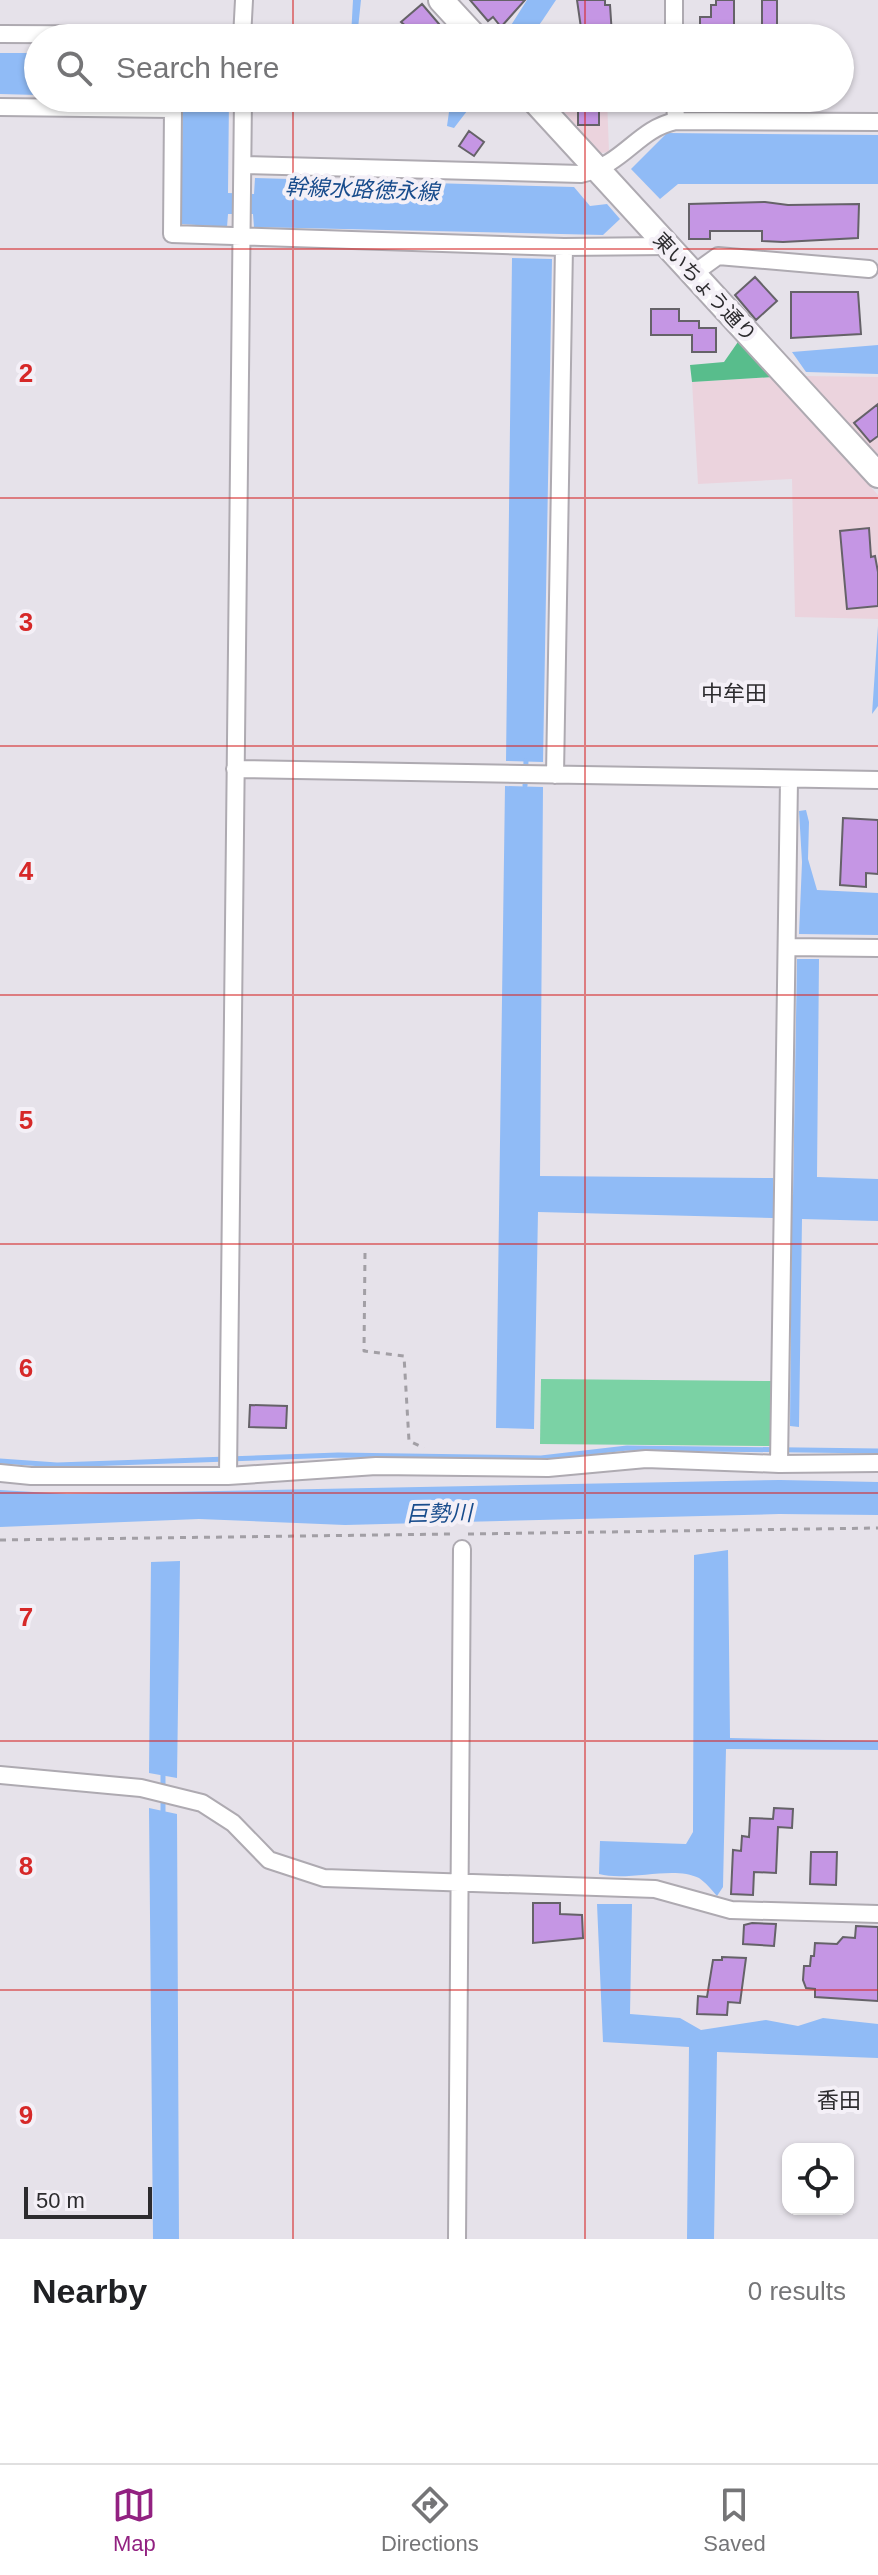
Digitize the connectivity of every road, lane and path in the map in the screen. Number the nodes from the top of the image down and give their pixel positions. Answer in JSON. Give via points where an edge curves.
{"nodes":[{"id":1,"x":244,"y":0,"type":"edge"},
{"id":2,"x":441,"y":0,"type":"edge"},
{"id":3,"x":674,"y":0,"type":"edge"},
{"id":4,"x":243,"y":24,"type":"edge"},
{"id":5,"x":463,"y":24,"type":"edge"},
{"id":6,"x":674,"y":24,"type":"edge"},
{"id":7,"x":0,"y":34,"type":"edge"},
{"id":8,"x":24,"y":34,"type":"edge"},
{"id":9,"x":0,"y":107,"type":"edge"},
{"id":10,"x":24,"y":107,"type":"edge"},
{"id":11,"x":173,"y":112,"type":"edge"},
{"id":12,"x":243,"y":112,"type":"edge"},
{"id":13,"x":545,"y":112,"type":"edge"},
{"id":14,"x":676,"y":112,"type":"edge"},
{"id":15,"x":676,"y":121,"type":"junction"},
{"id":16,"x":878,"y":122,"type":"edge"},
{"id":17,"x":244,"y":165,"type":"junction"},
{"id":18,"x":598,"y":170,"type":"junction"},
{"id":19,"x":243,"y":237,"type":"junction"},
{"id":20,"x":667,"y":246,"type":"junction"},
{"id":21,"x":564,"y":247,"type":"junction"},
{"id":22,"x":869,"y":269,"type":"dead end"},
{"id":23,"x":693,"y":274,"type":"junction"},
{"id":24,"x":878,"y":475,"type":"edge"},
{"id":25,"x":235,"y":769,"type":"junction"},
{"id":26,"x":555,"y":775,"type":"junction"},
{"id":27,"x":789,"y":780,"type":"junction"},
{"id":28,"x":878,"y":780,"type":"edge"},
{"id":29,"x":788,"y":947,"type":"junction"},
{"id":30,"x":878,"y":948,"type":"edge"},
{"id":31,"x":365,"y":1253,"type":"dead end"},
{"id":32,"x":425,"y":1449,"type":"dead end"},
{"id":33,"x":780,"y":1455,"type":"junction"},
{"id":34,"x":878,"y":1463,"type":"edge"},
{"id":35,"x":0,"y":1473,"type":"edge"},
{"id":36,"x":228,"y":1476,"type":"junction"},
{"id":37,"x":878,"y":1528,"type":"edge"},
{"id":38,"x":0,"y":1540,"type":"edge"},
{"id":39,"x":462,"y":1549,"type":"dead end"},
{"id":40,"x":0,"y":1775,"type":"edge"},
{"id":41,"x":460,"y":1884,"type":"junction"},
{"id":42,"x":878,"y":1914,"type":"edge"},
{"id":43,"x":457,"y":2239,"type":"edge"}],
"edges":[{"from":1,"to":4,"type":"street"},
{"from":2,"to":5,"type":"main road"},
{"from":3,"to":6,"type":"street"},
{"from":7,"to":8,"type":"street"},
{"from":9,"to":10,"type":"street"},
{"from":11,"to":19,"type":"street","via":[[172,234]]},
{"from":12,"to":17,"type":"street"},
{"from":13,"to":18,"type":"main road","name":"東いちょう通り"},
{"from":14,"to":15,"type":"street"},
{"from":15,"to":16,"type":"street"},
{"from":15,"to":18,"type":"street","via":[[655,125],[625,155]]},
{"from":17,"to":18,"type":"street","via":[[581,174]]},
{"from":17,"to":19,"type":"street"},
{"from":18,"to":20,"type":"main road","name":"東いちょう通り"},
{"from":19,"to":21,"type":"street"},
{"from":19,"to":25,"type":"street"},
{"from":20,"to":21,"type":"street"},
{"from":20,"to":23,"type":"main road","name":"東いちょう通り"},
{"from":21,"to":26,"type":"street"},
{"from":22,"to":23,"type":"street","via":[[718,256]]},
{"from":23,"to":24,"type":"main road","name":"東いちょう通り"},
{"from":25,"to":26,"type":"street"},
{"from":25,"to":36,"type":"street"},
{"from":26,"to":27,"type":"street"},
{"from":27,"to":28,"type":"street"},
{"from":27,"to":29,"type":"street"},
{"from":29,"to":30,"type":"street"},
{"from":29,"to":33,"type":"street"},
{"from":31,"to":32,"type":"path","via":[[364,1351],[404,1356],[409,1441]]},
{"from":33,"to":34,"type":"street"},
{"from":33,"to":36,"type":"street","via":[[548,1468],[376,1466]]},
{"from":35,"to":36,"type":"street"},
{"from":37,"to":38,"type":"path"},
{"from":39,"to":41,"type":"street"},
{"from":40,"to":41,"type":"street","via":[[163,1793],[202,1803],[233,1823],[269,1860],[298,1872],[324,1878]]},
{"from":41,"to":42,"type":"street","via":[[655,1889],[731,1910]]},
{"from":41,"to":43,"type":"street"}]}
